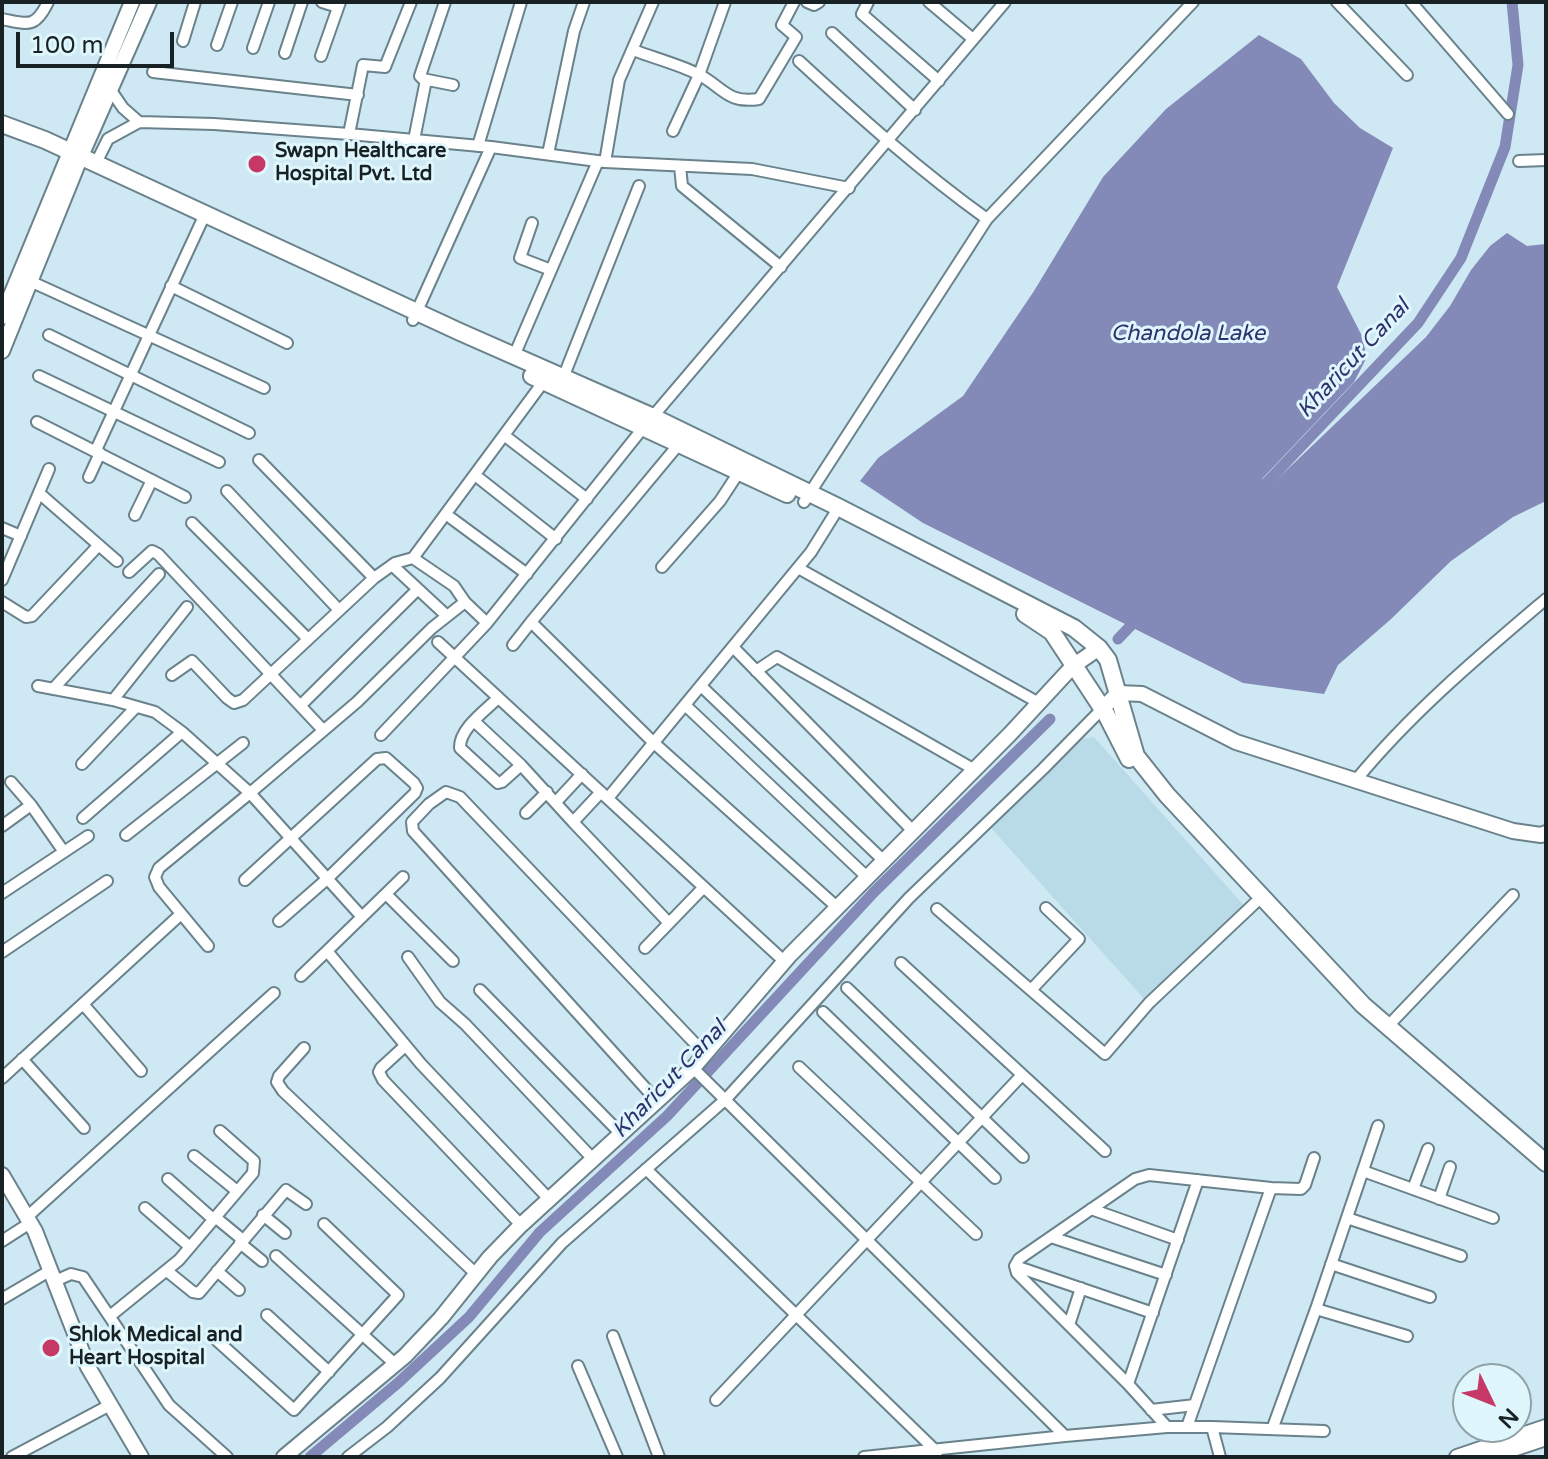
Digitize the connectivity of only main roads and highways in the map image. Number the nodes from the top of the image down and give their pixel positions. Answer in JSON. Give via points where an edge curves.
{"nodes":[{"id":1,"x":2,"y":124,"type":"edge"},
{"id":2,"x":2,"y":135,"type":"edge"},
{"id":3,"x":78,"y":159,"type":"junction"},
{"id":4,"x":415,"y":315,"type":"junction"},
{"id":5,"x":648,"y":422,"type":"junction"},
{"id":6,"x":807,"y":497,"type":"junction"},
{"id":7,"x":1546,"y":1163,"type":"edge"},
{"id":8,"x":1546,"y":1173,"type":"edge"}],
"edges":[{"from":1,"to":3,"type":"main road"},
{"from":2,"to":3,"type":"main road"},
{"from":3,"to":4,"type":"main road"},
{"from":4,"to":5,"type":"main road","via":[[563,378]]},
{"from":4,"to":5,"type":"main road","via":[[544,381]]},
{"from":5,"to":6,"type":"main road"},
{"from":5,"to":6,"type":"main road","via":[[679,444]]},
{"from":6,"to":7,"type":"main road","via":[[1074,628],[1099,648],[1108,660],[1136,756],[1152,776],[1363,1005]]},
{"from":6,"to":8,"type":"main road","via":[[1052,632],[1130,761],[1255,903],[1358,1011]]}]}
